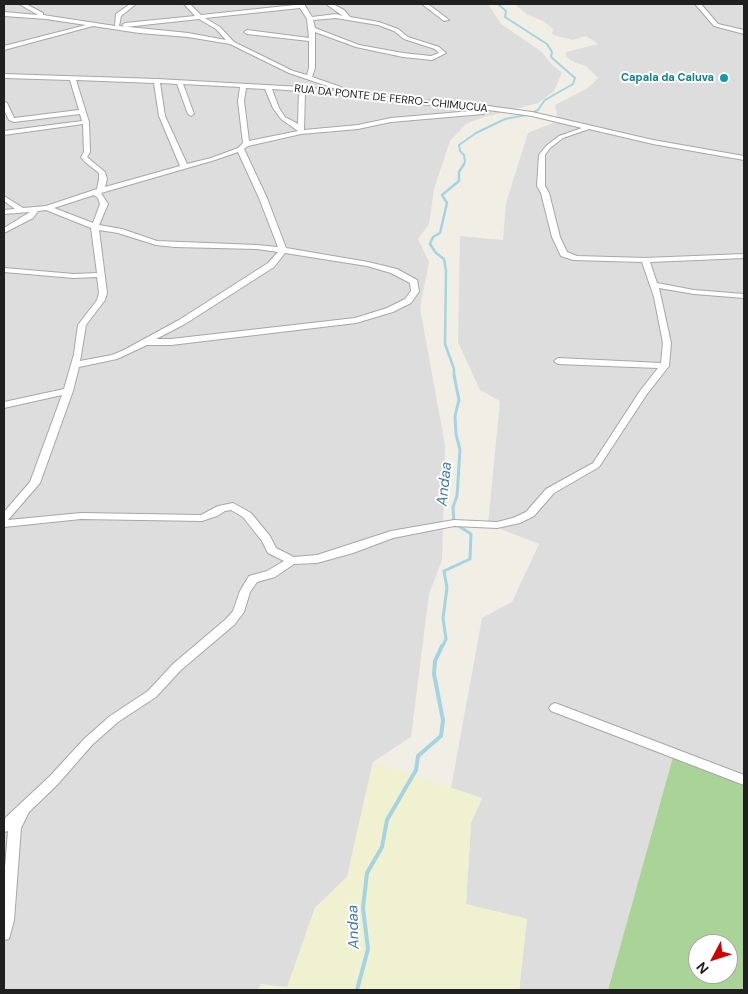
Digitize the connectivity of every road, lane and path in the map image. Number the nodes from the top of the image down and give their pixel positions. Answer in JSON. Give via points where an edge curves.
{"nodes":[{"id":1,"x":22,"y":4,"type":"edge"},
{"id":2,"x":133,"y":4,"type":"edge"},
{"id":3,"x":187,"y":4,"type":"edge"},
{"id":4,"x":302,"y":4,"type":"edge"},
{"id":5,"x":329,"y":4,"type":"edge"},
{"id":6,"x":425,"y":4,"type":"edge"},
{"id":7,"x":698,"y":4,"type":"edge"},
{"id":8,"x":267,"y":10,"type":"junction"},
{"id":9,"x":4,"y":14,"type":"edge"},
{"id":10,"x":198,"y":16,"type":"junction"},
{"id":11,"x":308,"y":16,"type":"junction"},
{"id":12,"x":46,"y":17,"type":"junction"},
{"id":13,"x":349,"y":19,"type":"junction"},
{"id":14,"x":446,"y":20,"type":"dead end"},
{"id":15,"x":94,"y":24,"type":"junction"},
{"id":16,"x":116,"y":25,"type":"junction"},
{"id":17,"x":106,"y":26,"type":"junction"},
{"id":18,"x":312,"y":29,"type":"junction"},
{"id":19,"x":247,"y":32,"type":"dead end"},
{"id":20,"x":744,"y":32,"type":"edge"},
{"id":21,"x":312,"y":40,"type":"junction"},
{"id":22,"x":232,"y":43,"type":"junction"},
{"id":23,"x":4,"y":48,"type":"edge"},
{"id":24,"x":4,"y":76,"type":"edge"},
{"id":25,"x":308,"y":78,"type":"junction"},
{"id":26,"x":74,"y":80,"type":"junction"},
{"id":27,"x":158,"y":81,"type":"junction"},
{"id":28,"x":179,"y":82,"type":"junction"},
{"id":29,"x":243,"y":87,"type":"junction"},
{"id":30,"x":268,"y":88,"type":"junction"},
{"id":31,"x":302,"y":90,"type":"junction"},
{"id":32,"x":364,"y":96,"type":"junction"},
{"id":33,"x":4,"y":103,"type":"edge"},
{"id":34,"x":496,"y":110,"type":"junction"},
{"id":35,"x":82,"y":112,"type":"junction"},
{"id":36,"x":191,"y":114,"type":"dead end"},
{"id":37,"x":86,"y":122,"type":"junction"},
{"id":38,"x":588,"y":127,"type":"junction"},
{"id":39,"x":301,"y":131,"type":"junction"},
{"id":40,"x":4,"y":133,"type":"edge"},
{"id":41,"x":243,"y":146,"type":"junction"},
{"id":42,"x":744,"y":158,"type":"edge"},
{"id":43,"x":184,"y":166,"type":"junction"},
{"id":44,"x":97,"y":192,"type":"junction"},
{"id":45,"x":4,"y":198,"type":"edge"},
{"id":46,"x":47,"y":208,"type":"junction"},
{"id":47,"x":20,"y":209,"type":"junction"},
{"id":48,"x":35,"y":210,"type":"junction"},
{"id":49,"x":4,"y":212,"type":"edge"},
{"id":50,"x":95,"y":227,"type":"junction"},
{"id":51,"x":4,"y":231,"type":"edge"},
{"id":52,"x":282,"y":250,"type":"junction"},
{"id":53,"x":744,"y":256,"type":"edge"},
{"id":54,"x":645,"y":260,"type":"junction"},
{"id":55,"x":4,"y":270,"type":"edge"},
{"id":56,"x":100,"y":275,"type":"junction"},
{"id":57,"x":654,"y":285,"type":"junction"},
{"id":58,"x":744,"y":296,"type":"edge"},
{"id":59,"x":144,"y":342,"type":"junction"},
{"id":60,"x":558,"y":361,"type":"dead end"},
{"id":61,"x":75,"y":366,"type":"junction"},
{"id":62,"x":665,"y":366,"type":"junction"},
{"id":63,"x":68,"y":391,"type":"junction"},
{"id":64,"x":4,"y":406,"type":"edge"},
{"id":65,"x":4,"y":518,"type":"edge"},
{"id":66,"x":4,"y":524,"type":"edge"},
{"id":67,"x":292,"y":560,"type":"junction"},
{"id":68,"x":555,"y":708,"type":"dead end"},
{"id":69,"x":744,"y":780,"type":"edge"},
{"id":70,"x":25,"y":808,"type":"junction"},
{"id":71,"x":4,"y":827,"type":"edge"},
{"id":72,"x":4,"y":934,"type":"edge"}],
"edges":[{"from":1,"to":12,"type":"street"},
{"from":2,"to":16,"type":"street","via":[[118,15]]},
{"from":3,"to":10,"type":"street"},
{"from":4,"to":8,"type":"street"},
{"from":4,"to":11,"type":"street"},
{"from":5,"to":13,"type":"street"},
{"from":6,"to":14,"type":"street"},
{"from":7,"to":20,"type":"street","via":[[716,25]]},
{"from":8,"to":10,"type":"street"},
{"from":8,"to":11,"type":"street"},
{"from":9,"to":12,"type":"street"},
{"from":10,"to":16,"type":"street"},
{"from":10,"to":22,"type":"street","via":[[218,28]]},
{"from":11,"to":13,"type":"street"},
{"from":11,"to":18,"type":"street"},
{"from":12,"to":15,"type":"street"},
{"from":13,"to":18,"type":"street","via":[[390,27],[406,38],[443,53],[432,58],[403,54],[352,44]]},
{"from":15,"to":17,"type":"street"},
{"from":15,"to":23,"type":"street"},
{"from":16,"to":17,"type":"street"},
{"from":17,"to":22,"type":"street"},
{"from":18,"to":21,"type":"street"},
{"from":19,"to":21,"type":"street"},
{"from":21,"to":25,"type":"street","via":[[312,68]]},
{"from":22,"to":25,"type":"street"},
{"from":24,"to":26,"type":"street","name":"RUA DA PONTE DE FERRO- CHIMUCUA"},
{"from":25,"to":32,"type":"street"},
{"from":26,"to":27,"type":"street","name":"RUA DA PONTE DE FERRO- CHIMUCUA"},
{"from":26,"to":35,"type":"street"},
{"from":27,"to":28,"type":"street","name":"RUA DA PONTE DE FERRO- CHIMUCUA"},
{"from":27,"to":43,"type":"street","via":[[162,116]]},
{"from":28,"to":29,"type":"street","name":"RUA DA PONTE DE FERRO- CHIMUCUA"},
{"from":28,"to":36,"type":"street"},
{"from":29,"to":30,"type":"street","name":"RUA DA PONTE DE FERRO- CHIMUCUA"},
{"from":29,"to":41,"type":"street"},
{"from":30,"to":31,"type":"street","name":"RUA DA PONTE DE FERRO- CHIMUCUA"},
{"from":30,"to":39,"type":"street","via":[[283,118]]},
{"from":31,"to":32,"type":"street","name":"RUA DA PONTE DE FERRO- CHIMUCUA"},
{"from":31,"to":39,"type":"street"},
{"from":32,"to":34,"type":"street","name":"RUA DA PONTE DE FERRO- CHIMUCUA"},
{"from":33,"to":35,"type":"street","via":[[14,120]]},
{"from":34,"to":38,"type":"street","name":"RUA DA PONTE DE FERRO- CHIMUCUA","via":[[532,114]]},
{"from":34,"to":39,"type":"street"},
{"from":35,"to":37,"type":"street"},
{"from":37,"to":40,"type":"street"},
{"from":37,"to":44,"type":"street","via":[[87,152],[84,157],[102,172],[103,179]]},
{"from":38,"to":42,"type":"street","name":"RUA DA PONTE DE FERRO- CHIMUCUA"},
{"from":38,"to":54,"type":"street","via":[[561,137],[542,155],[541,186],[556,236],[564,254],[570,258]]},
{"from":39,"to":41,"type":"street"},
{"from":41,"to":43,"type":"street"},
{"from":41,"to":52,"type":"street"},
{"from":43,"to":44,"type":"street"},
{"from":44,"to":46,"type":"street"},
{"from":44,"to":50,"type":"street","via":[[104,204]]},
{"from":45,"to":47,"type":"street"},
{"from":46,"to":48,"type":"street"},
{"from":46,"to":50,"type":"street"},
{"from":47,"to":48,"type":"street"},
{"from":47,"to":49,"type":"street"},
{"from":48,"to":51,"type":"street"},
{"from":50,"to":52,"type":"street","via":[[175,246]]},
{"from":50,"to":56,"type":"street"},
{"from":52,"to":59,"type":"street","via":[[271,265],[182,322]]},
{"from":52,"to":59,"type":"street","via":[[394,270],[414,282],[415,291],[408,301],[390,310],[356,320],[171,342]]},
{"from":53,"to":54,"type":"street"},
{"from":54,"to":57,"type":"street"},
{"from":55,"to":56,"type":"street"},
{"from":56,"to":61,"type":"street","via":[[103,293],[82,325]]},
{"from":57,"to":58,"type":"street"},
{"from":57,"to":62,"type":"street","via":[[666,343]]},
{"from":59,"to":61,"type":"street","via":[[114,357]]},
{"from":60,"to":62,"type":"street"},
{"from":61,"to":63,"type":"street"},
{"from":62,"to":67,"type":"street","via":[[596,465],[550,491],[530,514],[516,521],[497,524],[454,523],[421,529],[391,535],[317,559]]},
{"from":63,"to":64,"type":"street"},
{"from":63,"to":65,"type":"street","via":[[35,484]]},
{"from":66,"to":67,"type":"street","via":[[81,516],[202,518],[232,506],[247,515],[272,550]]},
{"from":67,"to":70,"type":"street","via":[[271,574],[254,579],[230,622],[177,667],[152,694],[114,719],[88,742]]},
{"from":68,"to":69,"type":"street"},
{"from":70,"to":71,"type":"street"},
{"from":70,"to":72,"type":"street","via":[[15,828]]}]}
